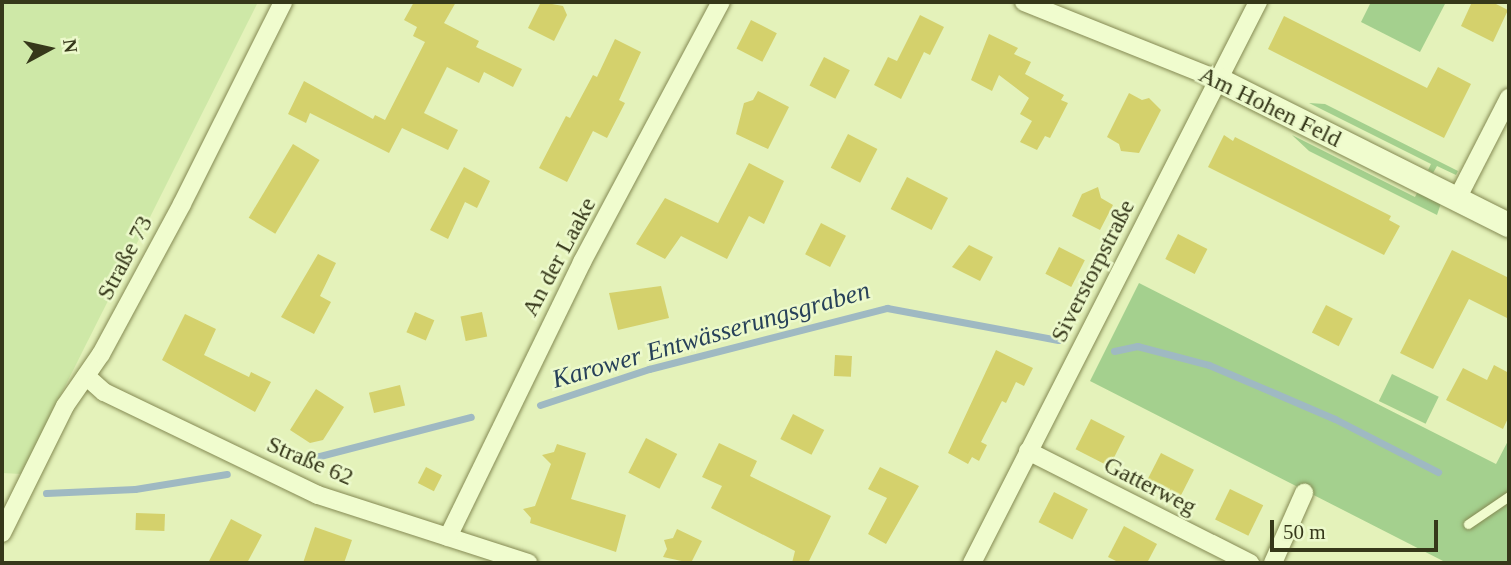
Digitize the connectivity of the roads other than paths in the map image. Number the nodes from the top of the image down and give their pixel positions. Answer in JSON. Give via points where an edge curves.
{"nodes":[{"id":1,"x":283,"y":2,"type":"edge"},
{"id":2,"x":721,"y":2,"type":"edge"},
{"id":3,"x":1024,"y":2,"type":"edge"},
{"id":4,"x":1258,"y":2,"type":"edge"},
{"id":5,"x":1219,"y":80,"type":"junction"},
{"id":6,"x":1509,"y":98,"type":"edge"},
{"id":7,"x":1457,"y":199,"type":"junction"},
{"id":8,"x":1509,"y":226,"type":"edge"},
{"id":9,"x":86,"y":376,"type":"junction"},
{"id":10,"x":1028,"y":452,"type":"junction"},
{"id":11,"x":1304,"y":493,"type":"dead end"},
{"id":12,"x":1509,"y":496,"type":"edge"},
{"id":13,"x":1468,"y":524,"type":"dead end"},
{"id":14,"x":2,"y":533,"type":"edge"},
{"id":15,"x":447,"y":537,"type":"junction"},
{"id":16,"x":528,"y":563,"type":"edge"},
{"id":17,"x":972,"y":563,"type":"edge"},
{"id":18,"x":1250,"y":563,"type":"edge"},
{"id":19,"x":1273,"y":563,"type":"edge"}],
"edges":[{"from":1,"to":9,"type":"street","name":"Straße 73","via":[[182,204]]},
{"from":2,"to":15,"type":"street","name":"An der Laake","via":[[582,262]]},
{"from":3,"to":5,"type":"street","name":"Am Hohen Feld"},
{"from":4,"to":5,"type":"street","name":"Siverstorpstraße"},
{"from":5,"to":7,"type":"street","name":"Am Hohen Feld"},
{"from":5,"to":10,"type":"street","name":"Siverstorpstraße"},
{"from":6,"to":7,"type":"street"},
{"from":7,"to":8,"type":"street","name":"Am Hohen Feld"},
{"from":9,"to":14,"type":"street","name":"Straße 73","via":[[65,406]]},
{"from":9,"to":15,"type":"street","name":"Straße 62","via":[[104,392],[318,495]]},
{"from":10,"to":17,"type":"street","name":"Siverstorpstraße"},
{"from":10,"to":18,"type":"street","name":"Gatterweg"},
{"from":11,"to":19,"type":"street"},
{"from":12,"to":13,"type":"lane"},
{"from":15,"to":16,"type":"street","name":"Straße 62"}]}
